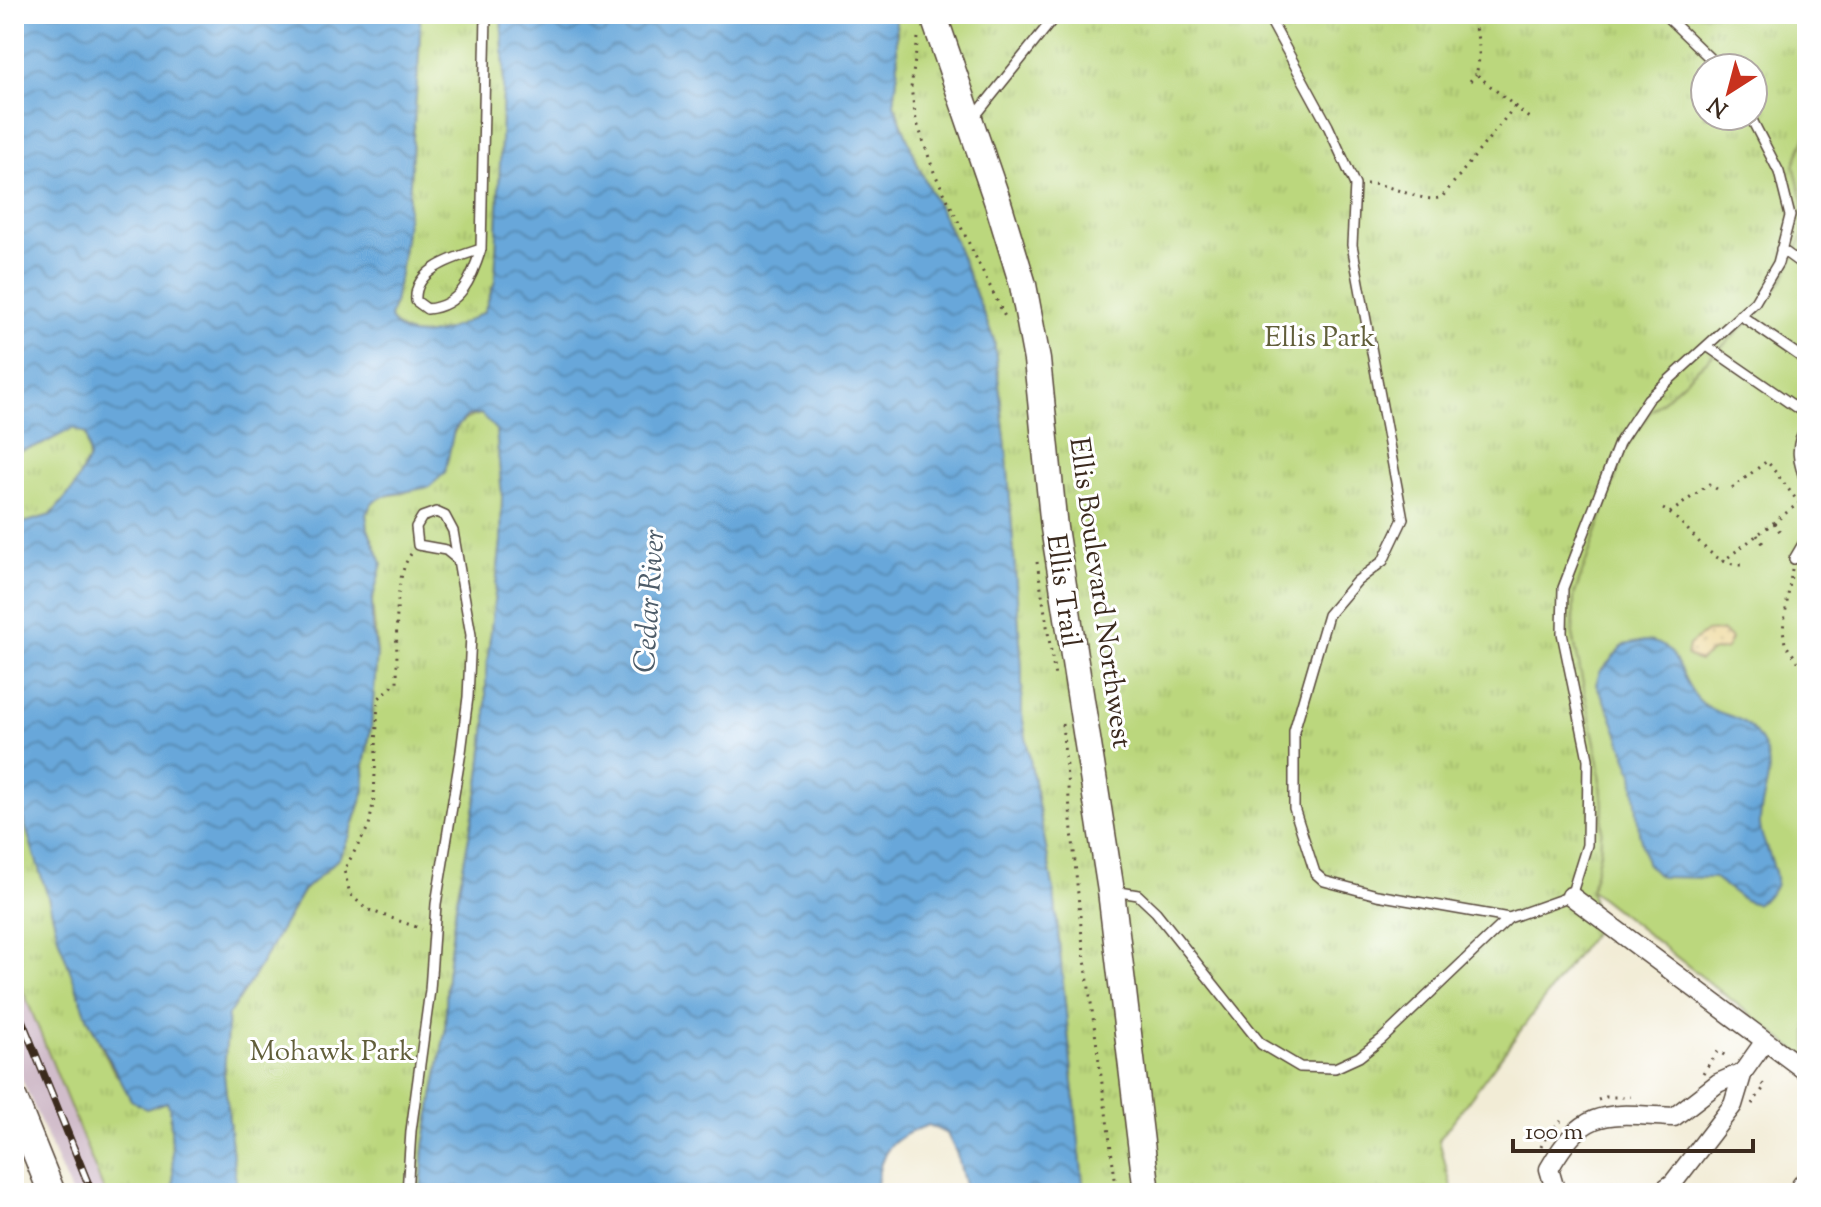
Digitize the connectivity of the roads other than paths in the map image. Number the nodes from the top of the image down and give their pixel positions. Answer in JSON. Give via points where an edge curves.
{"nodes":[{"id":1,"x":486,"y":14,"type":"edge"},
{"id":2,"x":1057,"y":14,"type":"edge"},
{"id":3,"x":1267,"y":14,"type":"edge"},
{"id":4,"x":1664,"y":14,"type":"edge"},
{"id":5,"x":925,"y":25,"type":"edge"},
{"id":6,"x":1703,"y":52,"type":"edge"},
{"id":7,"x":970,"y":122,"type":"junction"},
{"id":8,"x":1758,"y":132,"type":"edge"},
{"id":9,"x":481,"y":249,"type":"junction"},
{"id":10,"x":1781,"y":249,"type":"junction"},
{"id":11,"x":1807,"y":268,"type":"edge"},
{"id":12,"x":1740,"y":315,"type":"junction"},
{"id":13,"x":1707,"y":346,"type":"junction"},
{"id":14,"x":1807,"y":361,"type":"edge"},
{"id":15,"x":1807,"y":415,"type":"edge"},
{"id":16,"x":1807,"y":425,"type":"edge"},
{"id":17,"x":1807,"y":485,"type":"edge"},
{"id":18,"x":1807,"y":537,"type":"edge"},
{"id":19,"x":457,"y":559,"type":"junction"},
{"id":20,"x":1794,"y":559,"type":"road end"},
{"id":21,"x":1111,"y":891,"type":"junction"},
{"id":22,"x":1571,"y":896,"type":"junction"},
{"id":23,"x":1509,"y":918,"type":"junction"},
{"id":24,"x":1765,"y":1041,"type":"junction"},
{"id":25,"x":1743,"y":1072,"type":"junction"},
{"id":26,"x":1807,"y":1072,"type":"edge"},
{"id":27,"x":14,"y":1099,"type":"edge"},
{"id":28,"x":1807,"y":1170,"type":"edge"},
{"id":29,"x":52,"y":1193,"type":"edge"},
{"id":30,"x":407,"y":1193,"type":"edge"},
{"id":31,"x":1147,"y":1193,"type":"edge"},
{"id":32,"x":1556,"y":1193,"type":"edge"},
{"id":33,"x":1659,"y":1193,"type":"edge"},
{"id":34,"x":1790,"y":1193,"type":"edge"}],
"edges":[{"from":1,"to":9,"type":"lane"},
{"from":2,"to":7,"type":"lane"},
{"from":3,"to":23,"type":"lane","via":[[1355,185],[1352,245],[1403,519],[1383,561],[1328,615],[1294,731],[1294,808],[1315,873],[1324,881]]},
{"from":4,"to":6,"type":"lane"},
{"from":5,"to":7,"type":"street","name":"Ellis Boulevard Northwest"},
{"from":7,"to":21,"type":"street","name":"Ellis Boulevard Northwest","via":[[1023,285],[1037,360],[1054,528]]},
{"from":8,"to":10,"type":"lane","via":[[1779,172],[1790,216]]},
{"from":9,"to":9,"type":"lane","via":[[471,281],[457,296],[438,308],[427,309],[416,301],[420,281],[442,262]]},
{"from":10,"to":11,"type":"lane"},
{"from":10,"to":12,"type":"lane","via":[[1755,302]]},
{"from":12,"to":13,"type":"lane"},
{"from":12,"to":14,"type":"lane"},
{"from":13,"to":15,"type":"lane"},
{"from":13,"to":22,"type":"lane","via":[[1648,399],[1619,443],[1563,588],[1562,633],[1588,759],[1587,845]]},
{"from":16,"to":17,"type":"lane","via":[[1797,448]]},
{"from":18,"to":20,"type":"lane"},
{"from":19,"to":19,"type":"lane","via":[[445,516],[436,512],[422,517],[416,527],[418,545],[446,550]]},
{"from":19,"to":30,"type":"lane","via":[[471,635],[468,697],[442,856]]},
{"from":21,"to":23,"type":"lane","via":[[1138,895],[1183,943],[1261,1044],[1300,1067],[1335,1068],[1359,1057]]},
{"from":21,"to":31,"type":"street","name":"Ellis Boulevard Northwest"},
{"from":22,"to":23,"type":"lane"},
{"from":22,"to":24,"type":"street"},
{"from":24,"to":25,"type":"street"},
{"from":24,"to":26,"type":"street"},
{"from":25,"to":32,"type":"street","via":[[1718,1083],[1674,1117],[1612,1114],[1587,1122],[1564,1142],[1549,1169]]},
{"from":25,"to":33,"type":"street","via":[[1733,1105],[1673,1183]]},
{"from":27,"to":29,"type":"street"},
{"from":28,"to":34,"type":"lane"}]}
